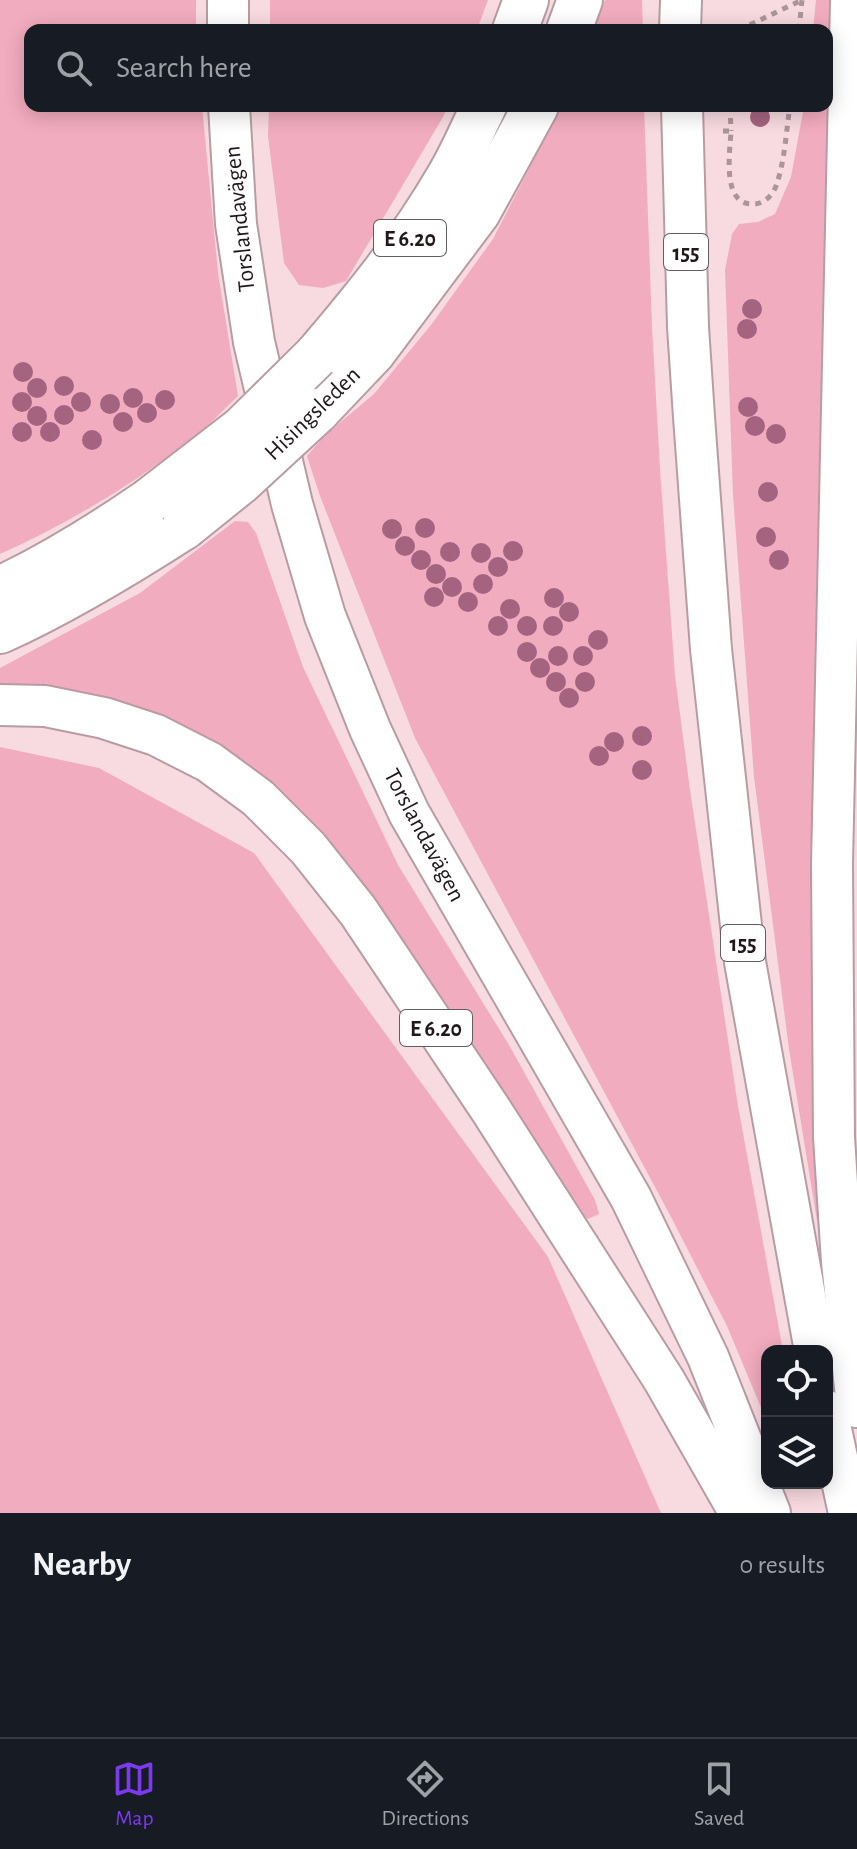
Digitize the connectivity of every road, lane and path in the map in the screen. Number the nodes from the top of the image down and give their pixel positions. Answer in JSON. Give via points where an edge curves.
{"nodes":[{"id":1,"x":228,"y":0,"type":"edge"},
{"id":2,"x":526,"y":0,"type":"edge"},
{"id":3,"x":580,"y":0,"type":"edge"},
{"id":4,"x":681,"y":0,"type":"edge"},
{"id":5,"x":802,"y":0,"type":"edge"},
{"id":6,"x":851,"y":0,"type":"edge"},
{"id":7,"x":228,"y":24,"type":"edge"},
{"id":8,"x":517,"y":24,"type":"edge"},
{"id":9,"x":571,"y":24,"type":"edge"},
{"id":10,"x":680,"y":24,"type":"edge"},
{"id":11,"x":752,"y":24,"type":"edge"},
{"id":12,"x":800,"y":24,"type":"edge"},
{"id":13,"x":229,"y":112,"type":"edge"},
{"id":14,"x":481,"y":112,"type":"edge"},
{"id":15,"x":534,"y":112,"type":"edge"},
{"id":16,"x":682,"y":112,"type":"edge"},
{"id":17,"x":730,"y":112,"type":"edge"},
{"id":18,"x":789,"y":112,"type":"edge"},
{"id":19,"x":723,"y":131,"type":"dead end"},
{"id":20,"x":731,"y":131,"type":"junction"},
{"id":21,"x":0,"y":589,"type":"edge"},
{"id":22,"x":0,"y":631,"type":"edge"},
{"id":23,"x":0,"y":705,"type":"edge"},
{"id":24,"x":814,"y":1345,"type":"edge"},
{"id":25,"x":857,"y":1407,"type":"edge"},
{"id":26,"x":828,"y":1417,"type":"edge"},
{"id":27,"x":740,"y":1513,"type":"edge"},
{"id":28,"x":770,"y":1513,"type":"edge"},
{"id":29,"x":849,"y":1513,"type":"edge"}],
"edges":[{"from":1,"to":7,"type":"main road"},
{"from":2,"to":8,"type":"highway"},
{"from":3,"to":9,"type":"highway"},
{"from":4,"to":10,"type":"main road"},
{"from":5,"to":11,"type":"path"},
{"from":5,"to":12,"type":"path"},
{"from":6,"to":25,"type":"main road","via":[[832,879],[834,1137]]},
{"from":13,"to":28,"type":"main road","name":"Torslandavägen","via":[[236,224],[254,342],[325,616],[409,813],[638,1212],[708,1357]]},
{"from":14,"to":21,"type":"highway","name":"Hisingsleden","number":"E 6.20","bridge":true,"via":[[406,244],[316,356],[242,429],[149,501],[42,569]]},
{"from":15,"to":22,"type":"highway","name":"Hisingsleden","number":"E 6.20","bridge":true,"via":[[453,247],[373,352],[317,411],[184,527]]},
{"from":16,"to":24,"type":"main road","number":"155","via":[[688,327],[729,821],[745,962]]},
{"from":17,"to":20,"type":"path"},
{"from":18,"to":20,"type":"path","via":[[776,188],[761,203],[744,204],[736,198],[729,170]]},
{"from":19,"to":20,"type":"path"},
{"from":23,"to":27,"type":"main road","number":"E 6.20","via":[[45,706],[156,735],[209,762],[246,789],[308,848],[358,911],[491,1110],[664,1380]]},
{"from":26,"to":29,"type":"main road"}]}
